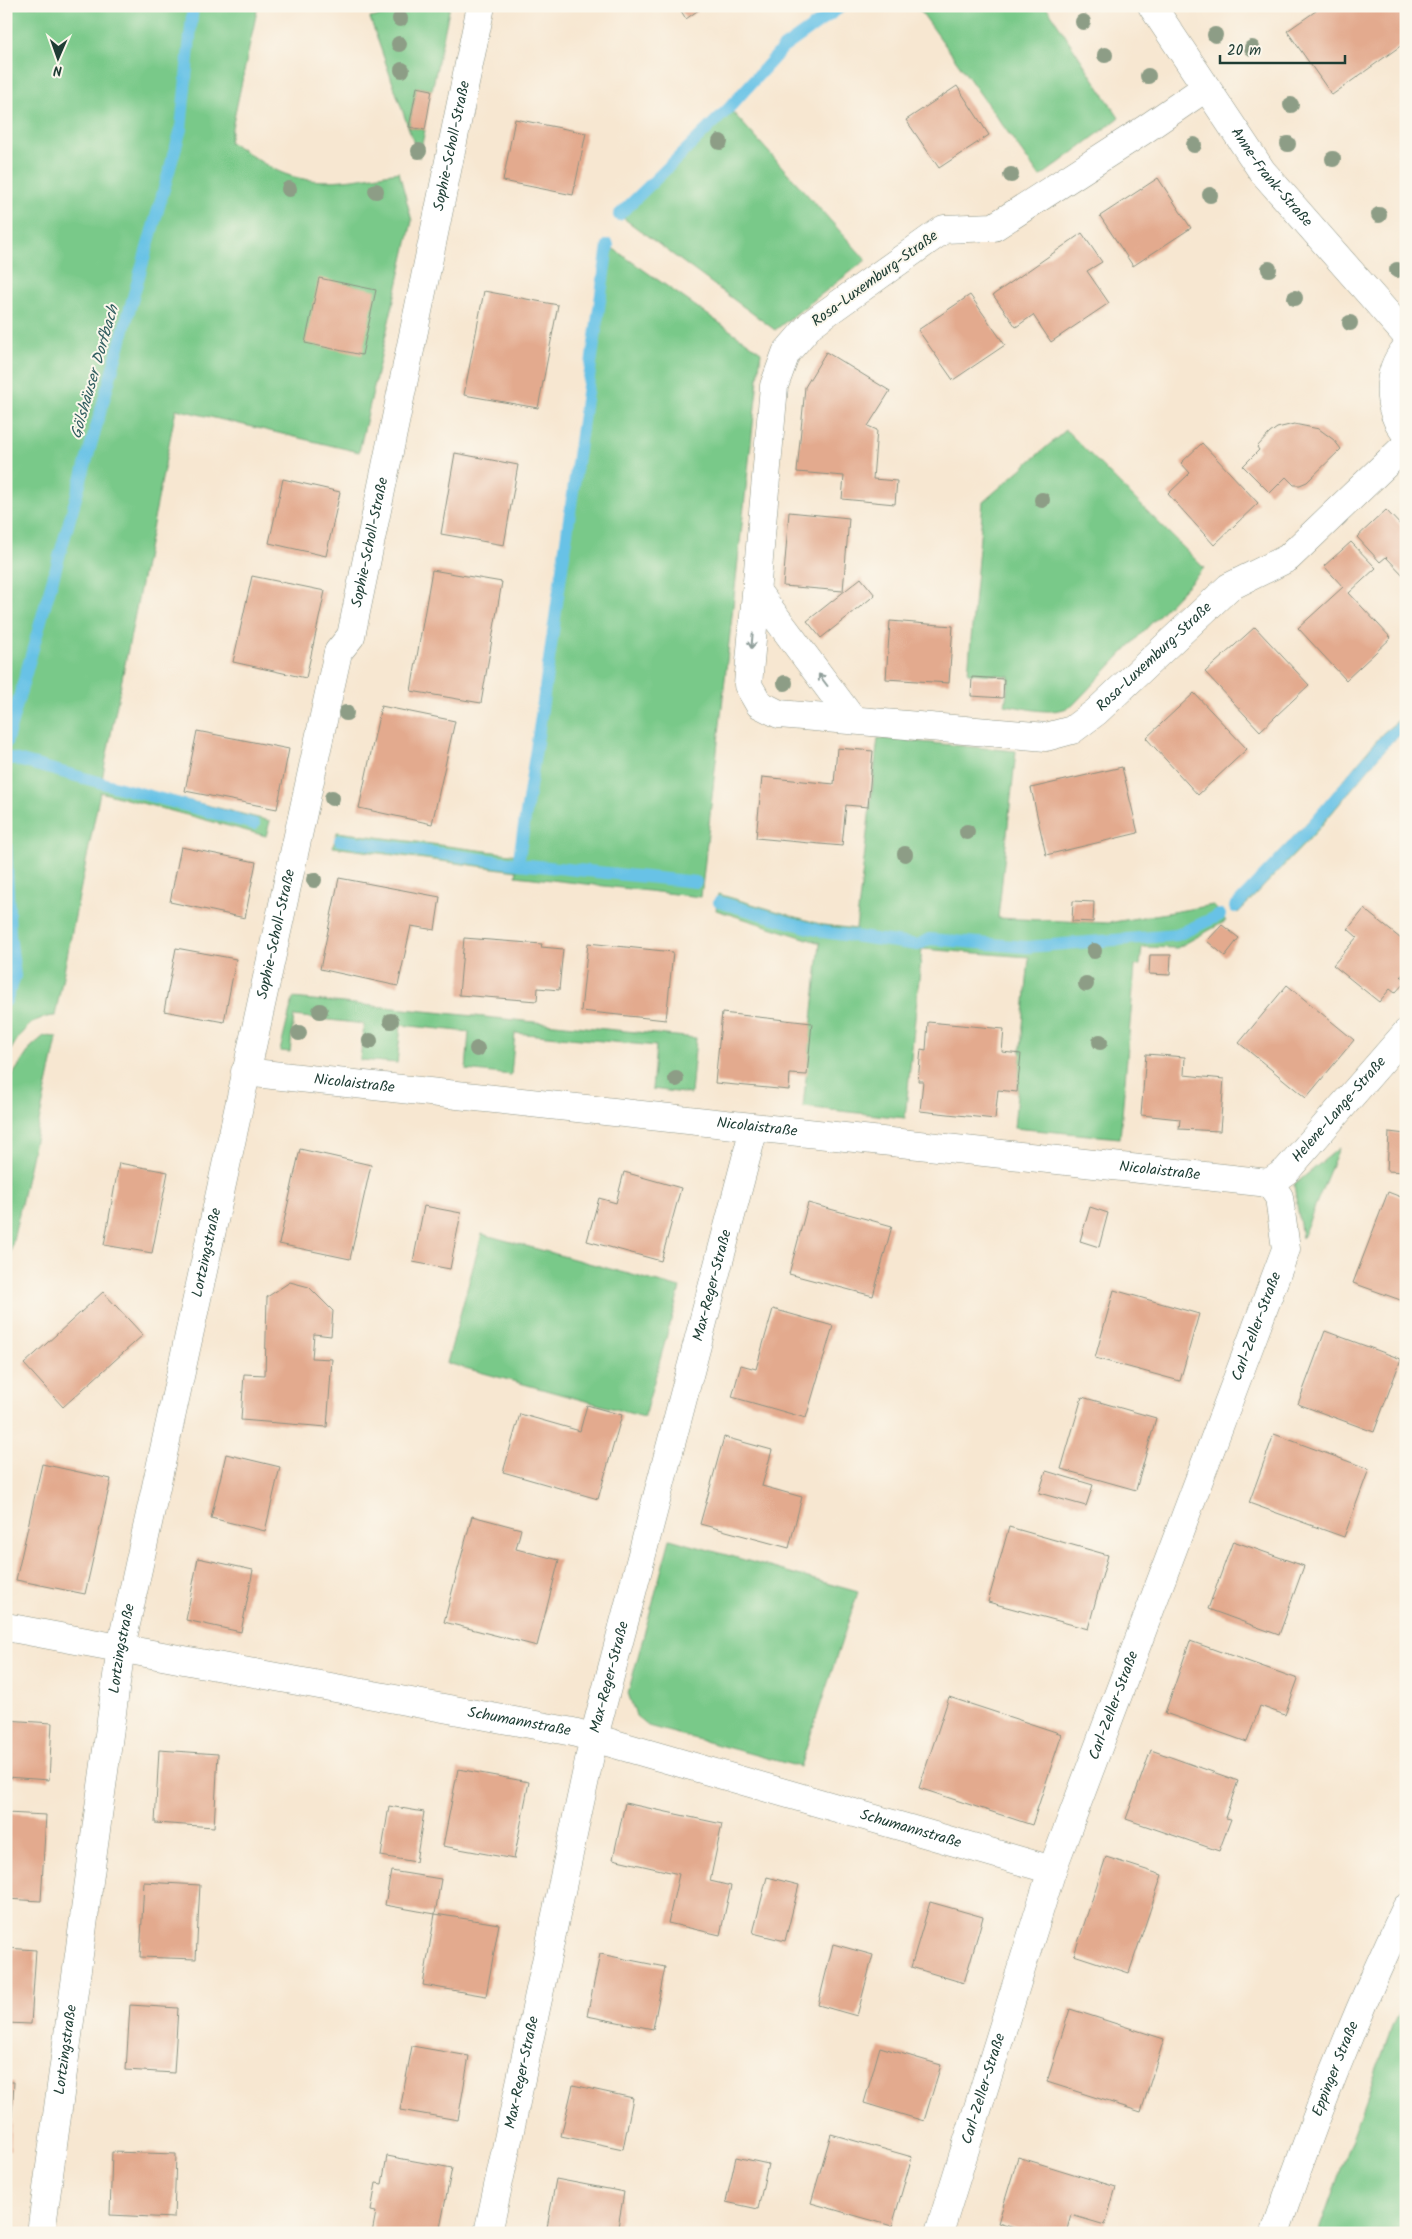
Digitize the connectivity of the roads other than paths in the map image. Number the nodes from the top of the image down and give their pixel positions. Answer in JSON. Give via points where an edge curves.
{"nodes":[{"id":1,"x":481,"y":6,"type":"edge"},
{"id":2,"x":1152,"y":6,"type":"edge"},
{"id":3,"x":1205,"y":88,"type":"junction"},
{"id":4,"x":1406,"y":335,"type":"edge"},
{"id":5,"x":1406,"y":348,"type":"edge"},
{"id":6,"x":1406,"y":434,"type":"edge"},
{"id":7,"x":1406,"y":445,"type":"edge"},
{"id":8,"x":757,"y":592,"type":"junction"},
{"id":9,"x":852,"y":719,"type":"junction"},
{"id":10,"x":1406,"y":1033,"type":"edge"},
{"id":11,"x":245,"y":1072,"type":"junction"},
{"id":12,"x":754,"y":1128,"type":"junction"},
{"id":13,"x":1269,"y":1183,"type":"junction"},
{"id":14,"x":6,"y":1628,"type":"edge"},
{"id":15,"x":121,"y":1647,"type":"junction"},
{"id":16,"x":594,"y":1737,"type":"junction"},
{"id":17,"x":1052,"y":1870,"type":"junction"},
{"id":18,"x":1406,"y":1908,"type":"edge"},
{"id":19,"x":41,"y":2233,"type":"edge"},
{"id":20,"x":488,"y":2233,"type":"edge"},
{"id":21,"x":939,"y":2233,"type":"edge"},
{"id":22,"x":1275,"y":2233,"type":"edge"}],
"edges":[{"from":1,"to":11,"type":"street","name":"Sophie-Scholl-Straße","via":[[351,636],[338,652]]},
{"from":2,"to":3,"type":"street","name":"Anne-Frank-Straße"},
{"from":3,"to":4,"type":"street","name":"Anne-Frank-Straße","via":[[1262,171]]},
{"from":3,"to":8,"type":"street","name":"Rosa-Luxemburg-Straße","via":[[994,227],[944,229],[811,324],[786,353],[774,386]]},
{"from":5,"to":6,"type":"street","via":[[1392,373],[1390,391],[1392,409]]},
{"from":7,"to":9,"type":"street","name":"Rosa-Luxemburg-Straße","via":[[1288,558],[1229,587],[1096,712],[1072,730],[1046,736]]},
{"from":9,"to":8,"type":"street","one_way":true},
{"from":8,"to":9,"type":"street","name":"Rosa-Luxemburg-Straße","one_way":true,"via":[[748,685],[759,704],[778,714]]},
{"from":10,"to":13,"type":"street","name":"Helene-Lange-Straße","via":[[1286,1170]]},
{"from":11,"to":12,"type":"street","name":"Nicolaistraße"},
{"from":11,"to":15,"type":"street","name":"Lortzingstraße"},
{"from":12,"to":13,"type":"street","name":"Nicolaistraße"},
{"from":12,"to":16,"type":"street","name":"Max-Reger-Straße"},
{"from":13,"to":17,"type":"street","name":"Carl-Zeller-Straße","via":[[1279,1197],[1286,1249]]},
{"from":14,"to":15,"type":"street","name":"Schumannstraße"},
{"from":15,"to":16,"type":"street","name":"Schumannstraße"},
{"from":15,"to":19,"type":"street","name":"Lortzingstraße"},
{"from":16,"to":17,"type":"street","name":"Schumannstraße"},
{"from":16,"to":20,"type":"street","name":"Max-Reger-Straße"},
{"from":17,"to":21,"type":"street","name":"Carl-Zeller-Straße"},
{"from":18,"to":22,"type":"street","name":"Eppinger Straße","via":[[1371,1980],[1309,2134]]}]}
